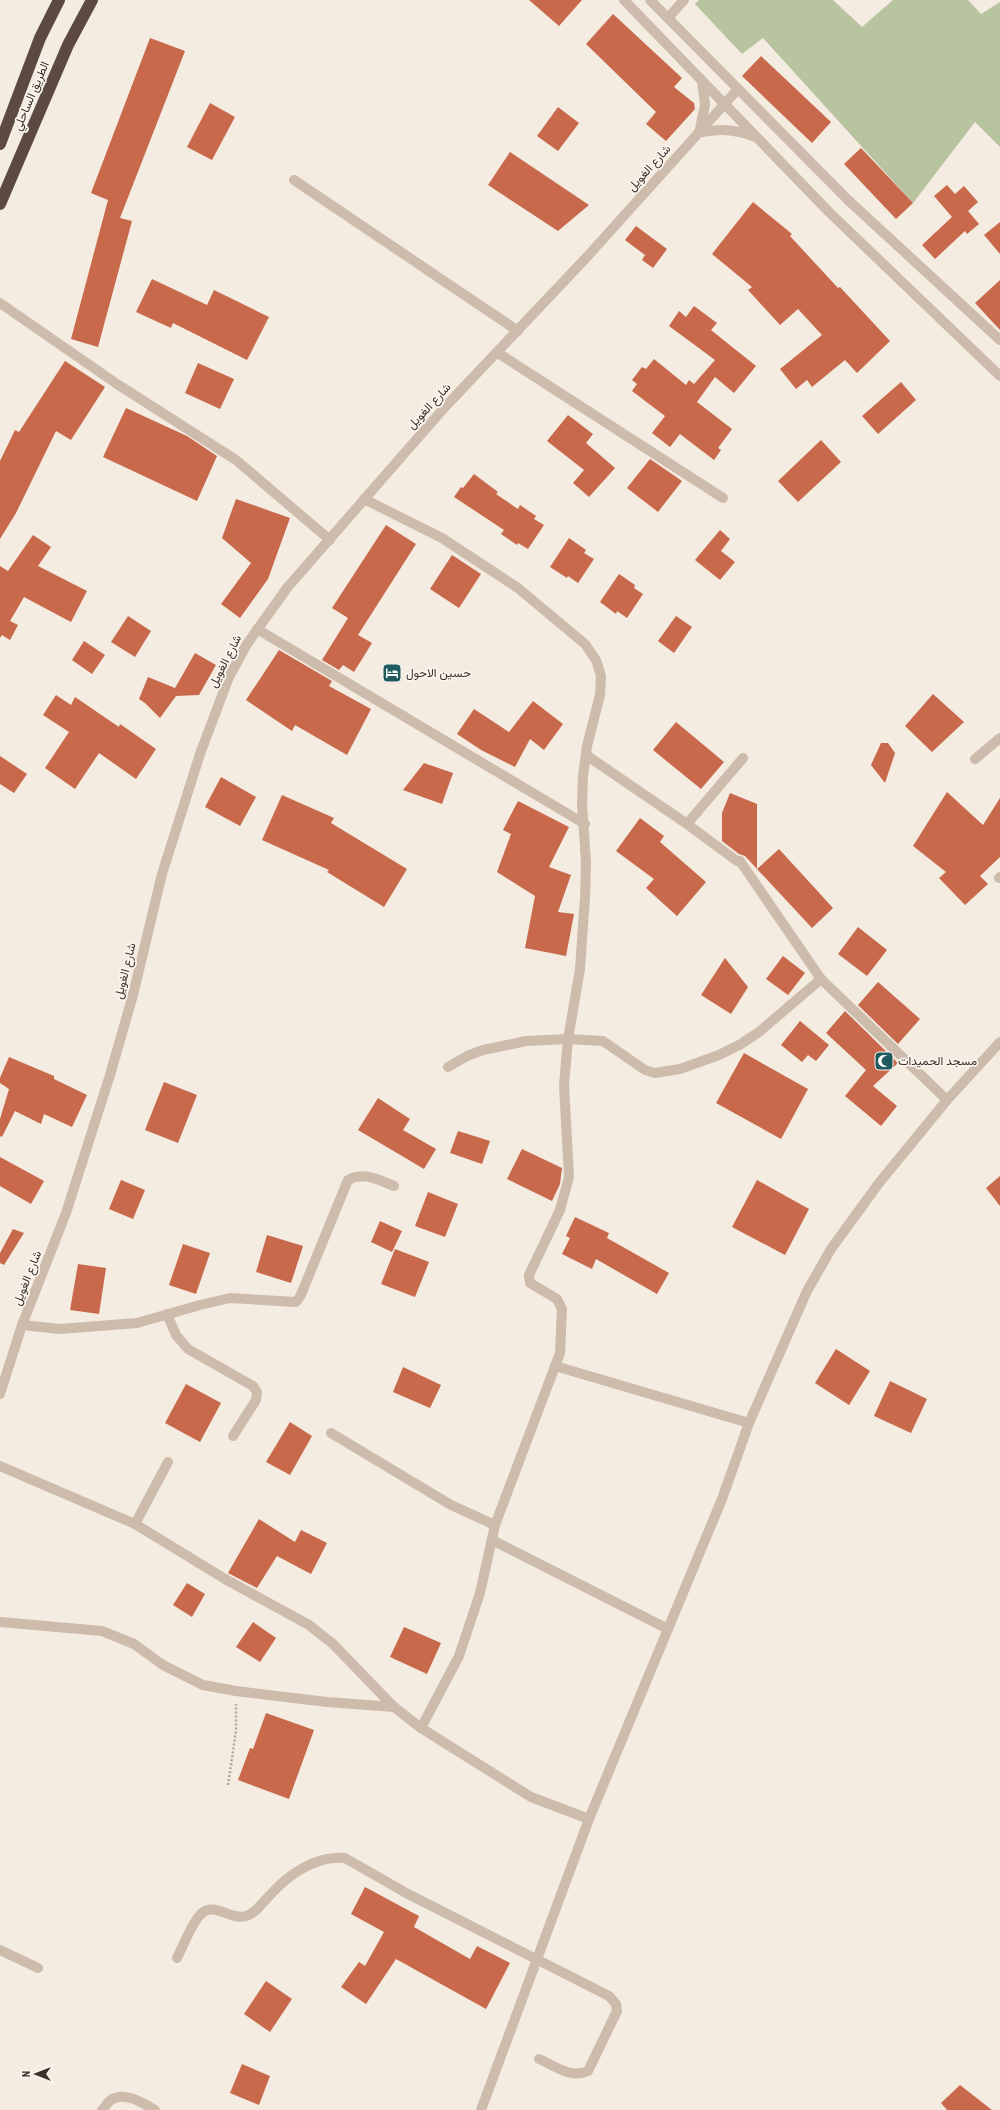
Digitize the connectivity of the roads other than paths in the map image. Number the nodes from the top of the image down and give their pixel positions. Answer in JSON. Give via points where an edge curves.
{"nodes":[{"id":1,"x":59,"y":0,"type":"edge"},
{"id":2,"x":92,"y":0,"type":"edge"},
{"id":3,"x":624,"y":0,"type":"edge"},
{"id":4,"x":650,"y":0,"type":"edge"},
{"id":5,"x":684,"y":0,"type":"edge"},
{"id":6,"x":668,"y":18,"type":"junction"},
{"id":7,"x":702,"y":81,"type":"junction"},
{"id":8,"x":738,"y":89,"type":"junction"},
{"id":9,"x":724,"y":104,"type":"junction"},
{"id":10,"x":698,"y":133,"type":"junction"},
{"id":11,"x":758,"y":138,"type":"junction"},
{"id":12,"x":0,"y":144,"type":"edge"},
{"id":13,"x":294,"y":180,"type":"dead end"},
{"id":14,"x":0,"y":204,"type":"edge"},
{"id":15,"x":0,"y":303,"type":"edge"},
{"id":16,"x":518,"y":331,"type":"junction"},
{"id":17,"x":1000,"y":340,"type":"edge"},
{"id":18,"x":498,"y":353,"type":"junction"},
{"id":19,"x":1000,"y":376,"type":"edge"},
{"id":20,"x":364,"y":498,"type":"junction"},
{"id":21,"x":723,"y":498,"type":"dead end"},
{"id":22,"x":330,"y":540,"type":"junction"},
{"id":23,"x":257,"y":629,"type":"junction"},
{"id":24,"x":1000,"y":738,"type":"edge"},
{"id":25,"x":586,"y":756,"type":"junction"},
{"id":26,"x":743,"y":758,"type":"dead end"},
{"id":27,"x":975,"y":760,"type":"dead end"},
{"id":28,"x":585,"y":824,"type":"junction"},
{"id":29,"x":687,"y":824,"type":"junction"},
{"id":30,"x":821,"y":979,"type":"junction"},
{"id":31,"x":568,"y":1039,"type":"junction"},
{"id":32,"x":1000,"y":1043,"type":"edge"},
{"id":33,"x":448,"y":1067,"type":"dead end"},
{"id":34,"x":947,"y":1100,"type":"junction"},
{"id":35,"x":394,"y":1186,"type":"dead end"},
{"id":36,"x":167,"y":1314,"type":"junction"},
{"id":37,"x":22,"y":1325,"type":"junction"},
{"id":38,"x":554,"y":1366,"type":"junction"},
{"id":39,"x":0,"y":1394,"type":"edge"},
{"id":40,"x":749,"y":1423,"type":"junction"},
{"id":41,"x":331,"y":1433,"type":"dead end"},
{"id":42,"x":234,"y":1436,"type":"dead end"},
{"id":43,"x":168,"y":1462,"type":"dead end"},
{"id":44,"x":0,"y":1466,"type":"edge"},
{"id":45,"x":135,"y":1524,"type":"junction"},
{"id":46,"x":495,"y":1525,"type":"junction"},
{"id":47,"x":492,"y":1540,"type":"junction"},
{"id":48,"x":0,"y":1622,"type":"edge"},
{"id":49,"x":668,"y":1629,"type":"junction"},
{"id":50,"x":394,"y":1707,"type":"junction"},
{"id":51,"x":421,"y":1728,"type":"junction"},
{"id":52,"x":589,"y":1819,"type":"junction"},
{"id":53,"x":0,"y":1950,"type":"edge"},
{"id":54,"x":177,"y":1958,"type":"dead end"},
{"id":55,"x":536,"y":1960,"type":"junction"},
{"id":56,"x":38,"y":1968,"type":"dead end"},
{"id":57,"x":540,"y":2059,"type":"dead end"},
{"id":58,"x":102,"y":2110,"type":"edge"},
{"id":59,"x":155,"y":2110,"type":"edge"},
{"id":60,"x":481,"y":2110,"type":"edge"}],
"edges":[{"from":1,"to":12,"type":"highway","name":"الطريق الساحلي","via":[[40,38]]},
{"from":2,"to":14,"type":"highway","name":"الطريق الساحلي","via":[[68,45]]},
{"from":3,"to":7,"type":"street"},
{"from":4,"to":6,"type":"street"},
{"from":5,"to":6,"type":"street"},
{"from":6,"to":8,"type":"street"},
{"from":7,"to":9,"type":"street"},
{"from":7,"to":10,"type":"street","via":[[705,105]]},
{"from":8,"to":9,"type":"street","name":"شارع الغويل"},
{"from":8,"to":17,"type":"street","via":[[848,200]]},
{"from":9,"to":10,"type":"street","name":"شارع الغويل"},
{"from":9,"to":11,"type":"street"},
{"from":10,"to":11,"type":"street","via":[[728,130]]},
{"from":10,"to":16,"type":"street","name":"شارع الغويل"},
{"from":11,"to":19,"type":"street","via":[[902,284]]},
{"from":13,"to":16,"type":"street"},
{"from":15,"to":22,"type":"street","via":[[117,384],[236,460]]},
{"from":16,"to":18,"type":"street","name":"شارع الغويل"},
{"from":18,"to":20,"type":"street","name":"شارع الغويل","via":[[445,407]]},
{"from":18,"to":21,"type":"street"},
{"from":20,"to":22,"type":"street","name":"شارع الغويل"},
{"from":20,"to":25,"type":"street","via":[[442,538],[512,584],[585,644],[596,660],[601,676],[600,694]]},
{"from":22,"to":23,"type":"street","name":"شارع الغويل","via":[[287,588]]},
{"from":23,"to":28,"type":"street"},
{"from":23,"to":37,"type":"street","name":"شارع الغويل","via":[[229,677],[200,754],[162,874],[133,995],[110,1075],[66,1213]]},
{"from":24,"to":27,"type":"street"},
{"from":25,"to":28,"type":"street","via":[[582,804]]},
{"from":25,"to":29,"type":"street"},
{"from":26,"to":29,"type":"street"},
{"from":28,"to":31,"type":"street","via":[[585,897],[580,969]]},
{"from":29,"to":30,"type":"street","via":[[740,861]]},
{"from":30,"to":31,"type":"street","via":[[759,1032],[741,1044],[680,1069],[655,1073],[645,1070],[603,1041]]},
{"from":30,"to":34,"type":"street"},
{"from":31,"to":33,"type":"street","via":[[526,1041],[483,1050]]},
{"from":31,"to":38,"type":"street","via":[[564,1085],[569,1177],[560,1210],[530,1271],[529,1280],[534,1287],[557,1299],[562,1309],[560,1353]]},
{"from":32,"to":34,"type":"street"},
{"from":34,"to":40,"type":"street","via":[[879,1183],[831,1249],[804,1297]]},
{"from":35,"to":36,"type":"street","via":[[368,1176],[356,1175],[348,1180],[296,1302],[230,1298]]},
{"from":36,"to":37,"type":"street","via":[[137,1323],[68,1329]]},
{"from":36,"to":42,"type":"street","via":[[176,1335],[188,1349],[253,1386],[257,1392],[256,1400]]},
{"from":37,"to":39,"type":"street","name":"شارع الغويل"},
{"from":38,"to":40,"type":"street"},
{"from":38,"to":46,"type":"street"},
{"from":40,"to":49,"type":"street","via":[[722,1499]]},
{"from":41,"to":46,"type":"street","via":[[451,1505]]},
{"from":43,"to":45,"type":"street"},
{"from":44,"to":45,"type":"street"},
{"from":45,"to":50,"type":"street","via":[[225,1579],[309,1625],[333,1644]]},
{"from":46,"to":47,"type":"street"},
{"from":47,"to":49,"type":"street"},
{"from":47,"to":51,"type":"street","via":[[480,1593],[459,1656]]},
{"from":48,"to":50,"type":"street","via":[[102,1631],[134,1644],[164,1665],[203,1685],[327,1702]]},
{"from":49,"to":52,"type":"street"},
{"from":50,"to":51,"type":"street"},
{"from":51,"to":52,"type":"street","via":[[531,1797]]},
{"from":52,"to":55,"type":"street"},
{"from":53,"to":56,"type":"street"},
{"from":54,"to":55,"type":"street","via":[[200,1914],[207,1910],[218,1910],[240,1918],[251,1914],[289,1877],[319,1859],[333,1857],[345,1858]]},
{"from":55,"to":57,"type":"street","via":[[609,1996],[616,2004],[617,2011],[588,2071],[572,2075]]},
{"from":55,"to":60,"type":"street"},
{"from":58,"to":59,"type":"street","via":[[111,2100],[120,2097],[135,2100]]}]}
